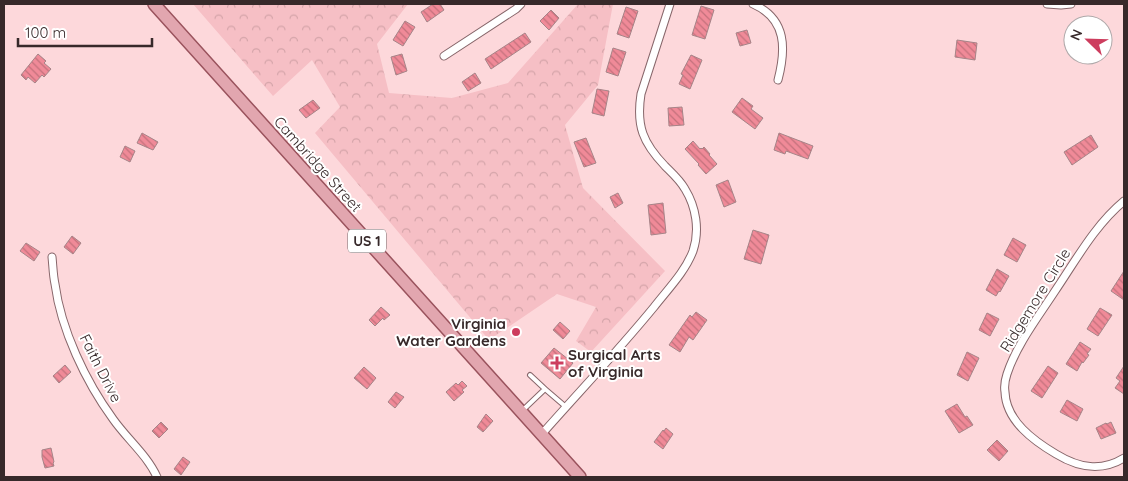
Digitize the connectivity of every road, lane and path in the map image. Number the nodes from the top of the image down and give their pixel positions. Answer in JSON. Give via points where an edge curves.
{"nodes":[{"id":1,"x":154,"y":4,"type":"edge"},
{"id":2,"x":522,"y":4,"type":"edge"},
{"id":3,"x":670,"y":4,"type":"edge"},
{"id":4,"x":753,"y":4,"type":"edge"},
{"id":5,"x":1047,"y":4,"type":"edge"},
{"id":6,"x":1072,"y":4,"type":"edge"},
{"id":7,"x":444,"y":56,"type":"dead end"},
{"id":8,"x":778,"y":80,"type":"dead end"},
{"id":9,"x":1124,"y":201,"type":"edge"},
{"id":10,"x":52,"y":257,"type":"dead end"},
{"id":11,"x":530,"y":375,"type":"dead end"},
{"id":12,"x":545,"y":389,"type":"junction"},
{"id":13,"x":566,"y":408,"type":"junction"},
{"id":14,"x":521,"y":411,"type":"junction"},
{"id":15,"x":541,"y":435,"type":"junction"},
{"id":16,"x":1124,"y":458,"type":"edge"},
{"id":17,"x":157,"y":477,"type":"edge"},
{"id":18,"x":580,"y":477,"type":"edge"}],
"edges":[{"from":1,"to":14,"type":"main road","name":"Cambridge Street","number":"US 1"},
{"from":2,"to":7,"type":"street"},
{"from":3,"to":13,"type":"street","via":[[641,94],[640,119],[644,137],[653,153],[680,181],[690,197],[696,224],[693,249],[682,271]]},
{"from":4,"to":8,"type":"street","via":[[768,13],[780,29],[783,52]]},
{"from":5,"to":6,"type":"street"},
{"from":9,"to":16,"type":"street","name":"Ridgemore Circle","via":[[1104,220],[1028,332],[1007,373],[1005,394],[1015,420],[1034,439],[1064,459],[1098,467]]},
{"from":10,"to":17,"type":"street","name":"Faith Drive","via":[[59,306],[75,351],[114,421]]},
{"from":11,"to":12,"type":"lane"},
{"from":12,"to":13,"type":"lane"},
{"from":12,"to":14,"type":"lane"},
{"from":13,"to":15,"type":"street"},
{"from":14,"to":15,"type":"main road","name":"Cambridge Street","number":"US 1"},
{"from":15,"to":18,"type":"main road","name":"Cambridge Street","number":"US 1"}]}
